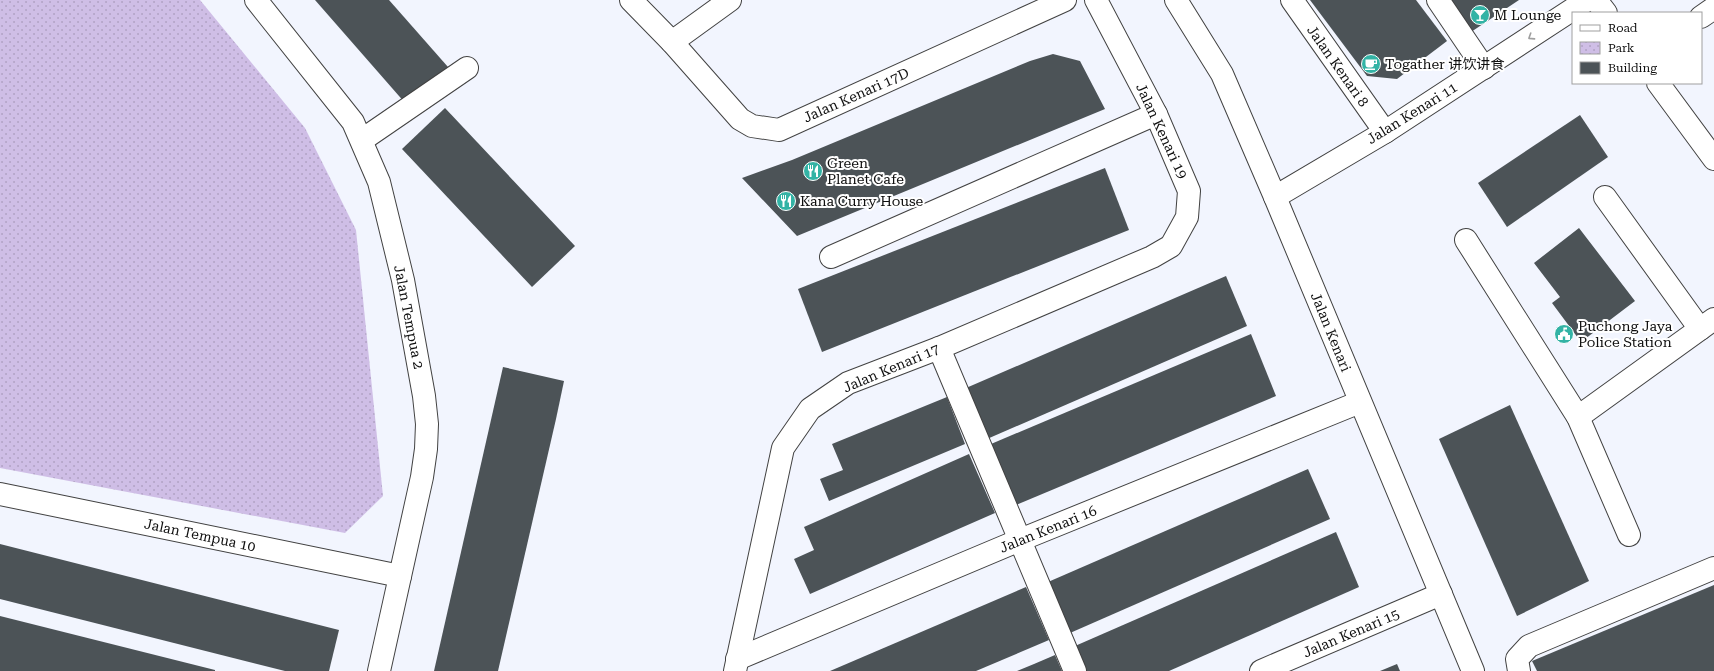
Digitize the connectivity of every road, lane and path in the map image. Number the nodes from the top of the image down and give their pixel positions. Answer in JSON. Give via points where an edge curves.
{"nodes":[{"id":1,"x":256,"y":0,"type":"edge"},
{"id":2,"x":631,"y":0,"type":"edge"},
{"id":3,"x":730,"y":0,"type":"edge"},
{"id":4,"x":1064,"y":0,"type":"edge"},
{"id":5,"x":1096,"y":0,"type":"edge"},
{"id":6,"x":1176,"y":0,"type":"edge"},
{"id":7,"x":1292,"y":0,"type":"edge"},
{"id":8,"x":1438,"y":0,"type":"edge"},
{"id":9,"x":1587,"y":0,"type":"edge"},
{"id":10,"x":1596,"y":0,"type":"edge"},
{"id":11,"x":1714,"y":8,"type":"edge"},
{"id":12,"x":1605,"y":12,"type":"edge"},
{"id":13,"x":1702,"y":16,"type":"edge"},
{"id":14,"x":672,"y":42,"type":"junction"},
{"id":15,"x":467,"y":68,"type":"dead end"},
{"id":16,"x":1484,"y":68,"type":"junction"},
{"id":17,"x":1659,"y":84,"type":"edge"},
{"id":18,"x":1156,"y":114,"type":"junction"},
{"id":19,"x":1385,"y":132,"type":"junction"},
{"id":20,"x":362,"y":140,"type":"junction"},
{"id":21,"x":1714,"y":159,"type":"edge"},
{"id":22,"x":1275,"y":197,"type":"junction"},
{"id":23,"x":1605,"y":197,"type":"dead end"},
{"id":24,"x":1466,"y":240,"type":"dead end"},
{"id":25,"x":832,"y":257,"type":"dead end"},
{"id":26,"x":1152,"y":257,"type":"joint"},
{"id":27,"x":1707,"y":324,"type":"edge"},
{"id":28,"x":939,"y":348,"type":"junction"},
{"id":29,"x":1360,"y":402,"type":"junction"},
{"id":30,"x":1578,"y":417,"type":"junction"},
{"id":31,"x":0,"y":494,"type":"edge"},
{"id":32,"x":1629,"y":535,"type":"dead end"},
{"id":33,"x":1020,"y":540,"type":"junction"},
{"id":34,"x":1714,"y":568,"type":"edge"},
{"id":35,"x":400,"y":576,"type":"junction"},
{"id":36,"x":1441,"y":594,"type":"junction"},
{"id":37,"x":736,"y":665,"type":"edge"},
{"id":38,"x":379,"y":671,"type":"edge"},
{"id":39,"x":1075,"y":671,"type":"edge"},
{"id":40,"x":1261,"y":671,"type":"edge"},
{"id":41,"x":1473,"y":671,"type":"edge"},
{"id":42,"x":1518,"y":671,"type":"edge"}],
"edges":[{"from":1,"to":20,"type":"street","name":"Jalan Tempua 2","via":[[353,122]]},
{"from":2,"to":14,"type":"street","name":"Jalan Kenari 17D"},
{"from":3,"to":14,"type":"street"},
{"from":4,"to":14,"type":"street","name":"Jalan Kenari 17D","via":[[779,130],[752,126],[740,118]]},
{"from":5,"to":18,"type":"street","name":"Jalan Kenari 19"},
{"from":6,"to":22,"type":"street","name":"Jalan Kenari","via":[[1222,74]]},
{"from":7,"to":19,"type":"street","name":"Jalan Kenari 8"},
{"from":8,"to":16,"type":"street"},
{"from":9,"to":16,"type":"street","name":"Jalan Kenari 11","one_way":true},
{"from":10,"to":12,"type":"street"},
{"from":11,"to":13,"type":"street"},
{"from":15,"to":20,"type":"street"},
{"from":16,"to":19,"type":"street","name":"Jalan Kenari 11"},
{"from":17,"to":21,"type":"street"},
{"from":18,"to":25,"type":"street"},
{"from":18,"to":26,"type":"street","name":"Jalan Kenari 19","via":[[1189,191],[1187,217],[1184,223],[1171,246]]},
{"from":19,"to":22,"type":"street","name":"Jalan Kenari 11"},
{"from":20,"to":35,"type":"street","name":"Jalan Tempua 2","via":[[379,182],[403,280],[427,424],[422,476]]},
{"from":22,"to":29,"type":"street","name":"Jalan Kenari"},
{"from":23,"to":27,"type":"street"},
{"from":24,"to":30,"type":"street"},
{"from":26,"to":28,"type":"street","name":"Jalan Kenari 17"},
{"from":27,"to":30,"type":"street"},
{"from":28,"to":33,"type":"street"},
{"from":28,"to":37,"type":"street","name":"Jalan Kenari 17","via":[[848,383],[810,409],[783,448]]},
{"from":29,"to":33,"type":"street","name":"Jalan Kenari 16"},
{"from":29,"to":36,"type":"street","name":"Jalan Kenari"},
{"from":30,"to":32,"type":"street"},
{"from":31,"to":35,"type":"street","name":"Jalan Tempua 10"},
{"from":33,"to":37,"type":"street","name":"Jalan Kenari 16"},
{"from":33,"to":39,"type":"street"},
{"from":34,"to":42,"type":"street","via":[[1529,646],[1517,659]]},
{"from":35,"to":38,"type":"street","name":"Jalan Tempua 2"},
{"from":36,"to":40,"type":"street","name":"Jalan Kenari 15"},
{"from":36,"to":41,"type":"street","name":"Jalan Kenari"}]}
